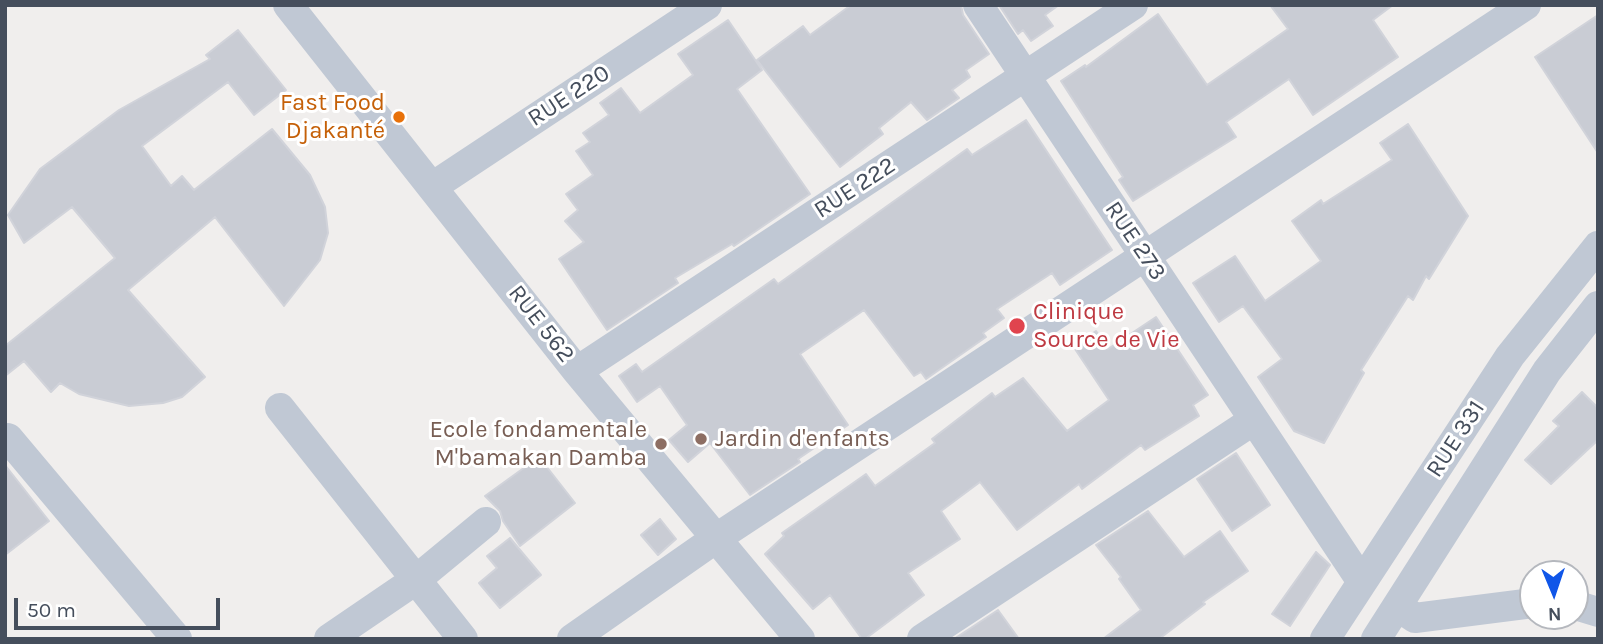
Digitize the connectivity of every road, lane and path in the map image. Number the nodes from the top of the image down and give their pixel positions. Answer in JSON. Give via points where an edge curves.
{"nodes":[{"id":1,"x":707,"y":5,"type":"edge"},
{"id":2,"x":978,"y":5,"type":"edge"},
{"id":3,"x":1133,"y":5,"type":"edge"},
{"id":4,"x":1526,"y":5,"type":"edge"},
{"id":5,"x":296,"y":8,"type":"edge"},
{"id":6,"x":1025,"y":76,"type":"junction"},
{"id":7,"x":432,"y":187,"type":"junction"},
{"id":8,"x":1598,"y":246,"type":"edge"},
{"id":9,"x":1145,"y":256,"type":"junction"},
{"id":10,"x":1598,"y":306,"type":"edge"},
{"id":11,"x":577,"y":371,"type":"junction"},
{"id":12,"x":280,"y":408,"type":"dead end"},
{"id":13,"x":1254,"y":421,"type":"junction"},
{"id":14,"x":5,"y":440,"type":"edge"},
{"id":15,"x":486,"y":522,"type":"dead end"},
{"id":16,"x":715,"y":539,"type":"junction"},
{"id":17,"x":418,"y":579,"type":"junction"},
{"id":18,"x":1362,"y":582,"type":"junction"},
{"id":19,"x":1519,"y":605,"type":"edge"},
{"id":20,"x":1396,"y":606,"type":"junction"},
{"id":21,"x":177,"y":639,"type":"edge"},
{"id":22,"x":329,"y":639,"type":"edge"},
{"id":23,"x":463,"y":639,"type":"edge"},
{"id":24,"x":572,"y":639,"type":"edge"},
{"id":25,"x":800,"y":639,"type":"edge"},
{"id":26,"x":922,"y":639,"type":"edge"},
{"id":27,"x":1325,"y":639,"type":"edge"},
{"id":28,"x":1376,"y":639,"type":"edge"}],
"edges":[{"from":1,"to":7,"type":"street","name":"RUE 220"},
{"from":2,"to":6,"type":"street","name":"RUE 273"},
{"from":3,"to":6,"type":"street","name":"RUE 222"},
{"from":4,"to":9,"type":"street"},
{"from":5,"to":7,"type":"street","name":"RUE 562"},
{"from":6,"to":9,"type":"street","name":"RUE 273"},
{"from":6,"to":11,"type":"street","name":"RUE 222"},
{"from":7,"to":11,"type":"street","name":"RUE 562"},
{"from":8,"to":18,"type":"street","name":"RUE 331","via":[[1510,356]]},
{"from":9,"to":13,"type":"street","name":"RUE 273"},
{"from":9,"to":16,"type":"street"},
{"from":10,"to":20,"type":"street","name":"RUE 331","via":[[1546,371]]},
{"from":11,"to":16,"type":"street","name":"RUE 562"},
{"from":12,"to":17,"type":"street"},
{"from":13,"to":18,"type":"street","name":"RUE 273"},
{"from":13,"to":26,"type":"street"},
{"from":14,"to":21,"type":"street","via":[[8,438]]},
{"from":15,"to":17,"type":"street"},
{"from":16,"to":24,"type":"street"},
{"from":16,"to":25,"type":"street","name":"RUE 562"},
{"from":17,"to":22,"type":"street"},
{"from":17,"to":23,"type":"street"},
{"from":18,"to":27,"type":"street","name":"RUE 331"},
{"from":19,"to":20,"type":"street","via":[[1415,618]]},
{"from":20,"to":28,"type":"street","name":"RUE 331"}]}
